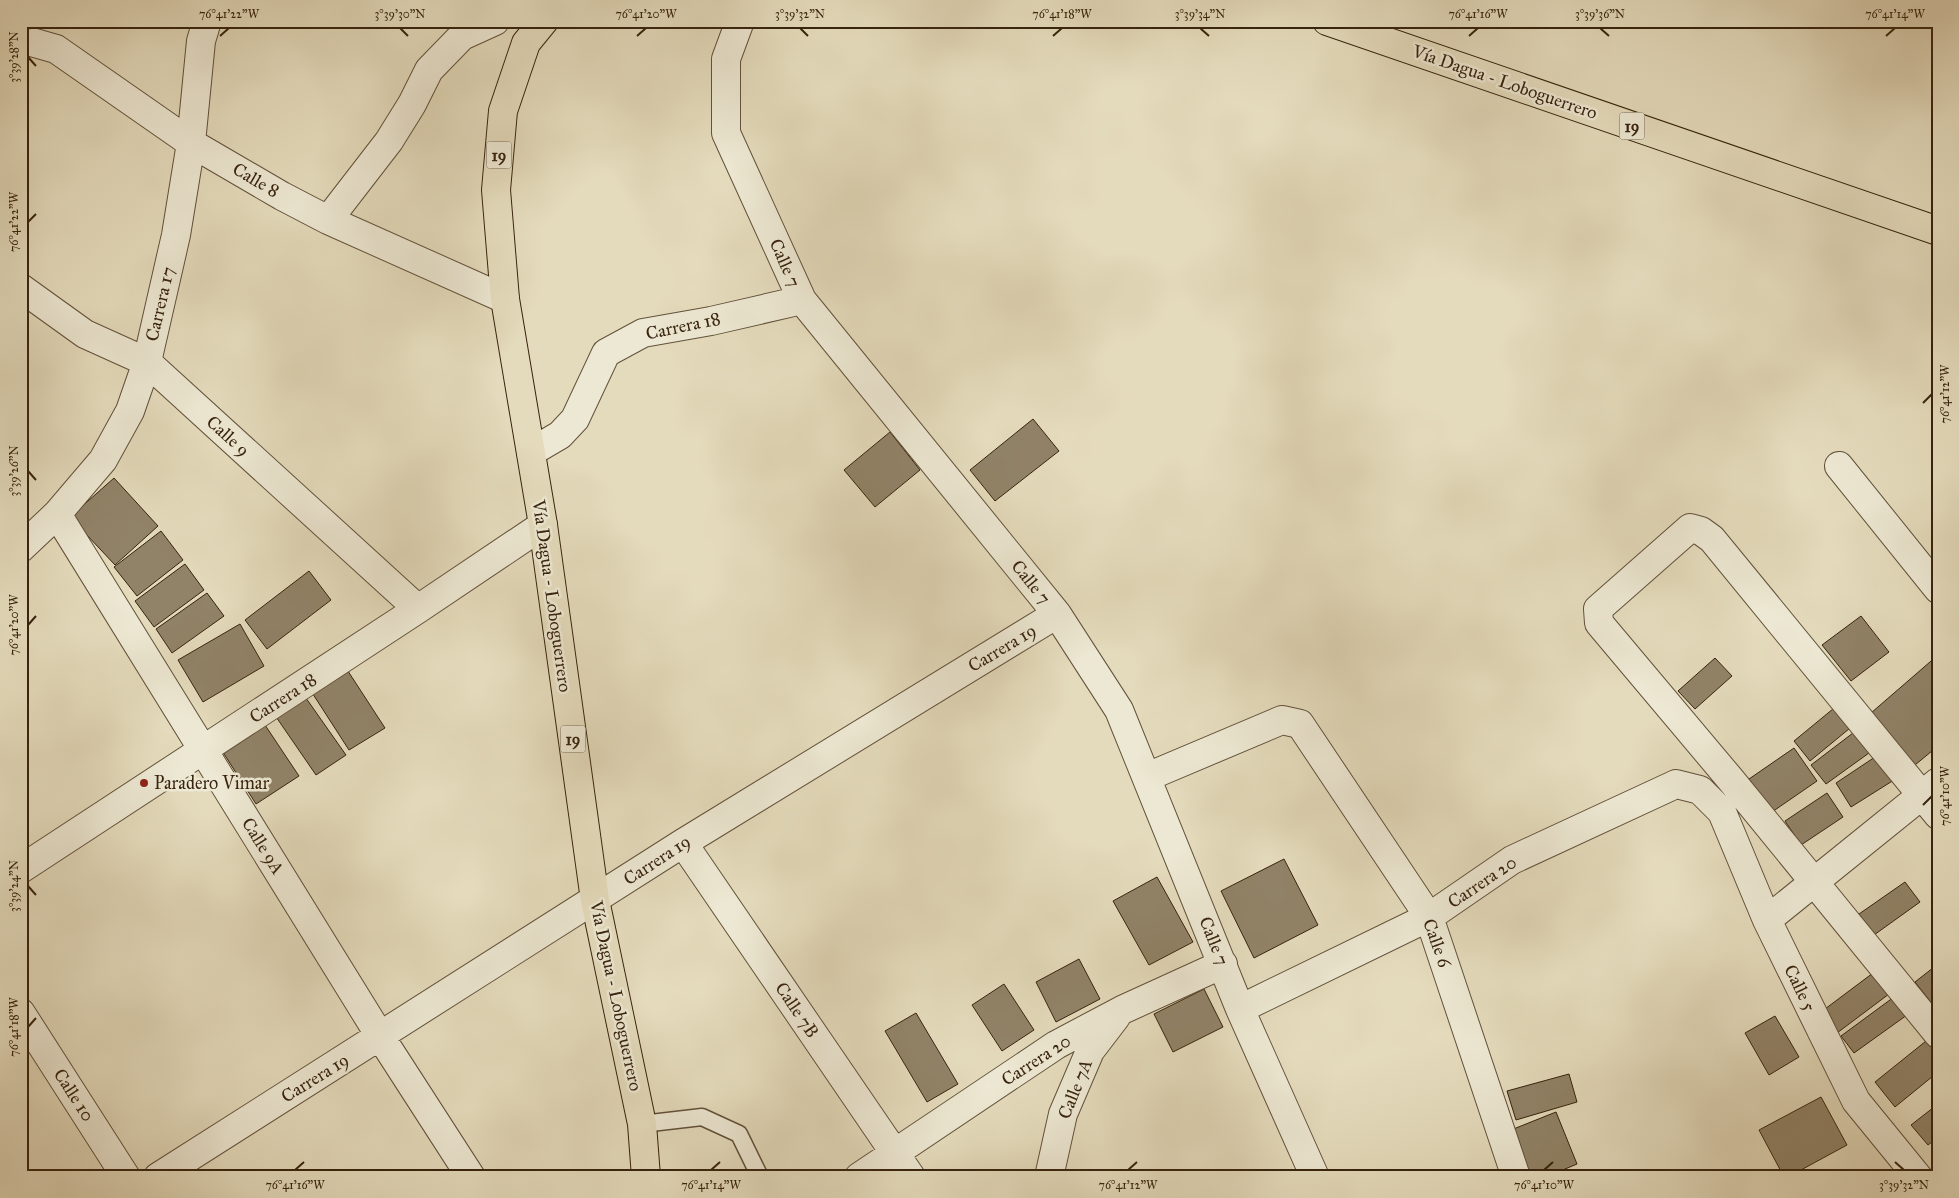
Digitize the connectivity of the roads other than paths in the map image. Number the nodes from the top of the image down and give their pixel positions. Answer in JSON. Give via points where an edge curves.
{"nodes":[{"id":1,"x":207,"y":21,"type":"edge"},
{"id":2,"x":495,"y":21,"type":"edge"},
{"id":3,"x":544,"y":21,"type":"edge"},
{"id":4,"x":740,"y":21,"type":"edge"},
{"id":5,"x":1327,"y":21,"type":"edge"},
{"id":6,"x":21,"y":39,"type":"edge"},
{"id":7,"x":191,"y":143,"type":"junction"},
{"id":8,"x":328,"y":220,"type":"junction"},
{"id":9,"x":1938,"y":231,"type":"edge"},
{"id":10,"x":21,"y":288,"type":"edge"},
{"id":11,"x":505,"y":299,"type":"junction"},
{"id":12,"x":802,"y":300,"type":"junction"},
{"id":13,"x":147,"y":362,"type":"junction"},
{"id":14,"x":530,"y":452,"type":"junction"},
{"id":15,"x":1840,"y":466,"type":"dead end"},
{"id":16,"x":57,"y":514,"type":"junction"},
{"id":17,"x":543,"y":525,"type":"junction"},
{"id":18,"x":21,"y":548,"type":"edge"},
{"id":19,"x":1938,"y":589,"type":"edge"},
{"id":20,"x":418,"y":609,"type":"junction"},
{"id":21,"x":1057,"y":614,"type":"junction"},
{"id":22,"x":204,"y":750,"type":"junction"},
{"id":23,"x":1147,"y":777,"type":"junction"},
{"id":24,"x":1700,"y":790,"type":"joint"},
{"id":25,"x":1932,"y":797,"type":"edge"},
{"id":26,"x":683,"y":843,"type":"junction"},
{"id":27,"x":21,"y":869,"type":"edge"},
{"id":28,"x":1815,"y":882,"type":"junction"},
{"id":29,"x":595,"y":900,"type":"junction"},
{"id":30,"x":1429,"y":917,"type":"junction"},
{"id":31,"x":1767,"y":920,"type":"junction"},
{"id":32,"x":1223,"y":964,"type":"junction"},
{"id":33,"x":1240,"y":1009,"type":"junction"},
{"id":34,"x":1122,"y":1010,"type":"junction"},
{"id":35,"x":21,"y":1013,"type":"edge"},
{"id":36,"x":1938,"y":1034,"type":"edge"},
{"id":37,"x":380,"y":1036,"type":"junction"},
{"id":38,"x":642,"y":1124,"type":"junction"},
{"id":39,"x":896,"y":1154,"type":"junction"},
{"id":40,"x":126,"y":1177,"type":"edge"},
{"id":41,"x":158,"y":1177,"type":"edge"},
{"id":42,"x":472,"y":1177,"type":"edge"},
{"id":43,"x":646,"y":1177,"type":"edge"},
{"id":44,"x":760,"y":1177,"type":"edge"},
{"id":45,"x":859,"y":1177,"type":"edge"},
{"id":46,"x":911,"y":1177,"type":"edge"},
{"id":47,"x":1049,"y":1177,"type":"edge"},
{"id":48,"x":1315,"y":1177,"type":"edge"},
{"id":49,"x":1516,"y":1177,"type":"edge"},
{"id":50,"x":1918,"y":1177,"type":"edge"}],
"edges":[{"from":1,"to":7,"type":"street","name":"Carrera 17","via":[[201,41]]},
{"from":2,"to":8,"type":"street","via":[[462,36],[429,70],[389,141]]},
{"from":3,"to":11,"type":"main road","name":"Vía Dagua - Loboguerrero","number":"19","via":[[526,44],[503,111],[496,190]]},
{"from":4,"to":12,"type":"street","name":"Calle 7","via":[[726,59],[726,133]]},
{"from":5,"to":9,"type":"main road","name":"Vía Dagua - Loboguerrero","number":"19"},
{"from":6,"to":7,"type":"street","name":"Calle 8","via":[[56,48]]},
{"from":7,"to":8,"type":"street","name":"Calle 8"},
{"from":7,"to":13,"type":"street","name":"Carrera 17","via":[[176,235]]},
{"from":8,"to":11,"type":"street","name":"Calle 8"},
{"from":10,"to":13,"type":"street","name":"Calle 9","via":[[85,334]]},
{"from":11,"to":14,"type":"main road","name":"Vía Dagua - Loboguerrero","number":"19"},
{"from":12,"to":14,"type":"street","name":"Carrera 18","via":[[643,333],[606,353],[575,419],[560,435]]},
{"from":12,"to":21,"type":"street","name":"Calle 7"},
{"from":13,"to":16,"type":"street","name":"Carrera 17","via":[[130,412],[103,460]]},
{"from":13,"to":20,"type":"street","name":"Calle 9"},
{"from":14,"to":17,"type":"main road","name":"Vía Dagua - Loboguerrero","number":"19"},
{"from":15,"to":19,"type":"street"},
{"from":16,"to":18,"type":"street","name":"Carrera 17"},
{"from":16,"to":22,"type":"street","name":"Calle 9A"},
{"from":17,"to":20,"type":"street","name":"Carrera 18"},
{"from":17,"to":29,"type":"main road","name":"Vía Dagua - Loboguerrero","number":"19"},
{"from":20,"to":22,"type":"street","name":"Carrera 18"},
{"from":21,"to":23,"type":"street","name":"Calle 7","via":[[1120,710]]},
{"from":21,"to":26,"type":"street","name":"Carrera 19"},
{"from":22,"to":27,"type":"street","name":"Carrera 18"},
{"from":22,"to":37,"type":"street","name":"Calle 9A"},
{"from":23,"to":30,"type":"street","name":"Calle 6","via":[[1282,720],[1300,724]]},
{"from":23,"to":32,"type":"street","name":"Calle 7"},
{"from":24,"to":30,"type":"street","name":"Carrera 20","via":[[1676,784],[1512,860]]},
{"from":24,"to":31,"type":"street","name":"Calle 5","via":[[1722,812]]},
{"from":25,"to":28,"type":"street"},
{"from":25,"to":28,"type":"street","via":[[1712,539],[1702,531],[1690,528],[1598,609],[1599,623]]},
{"from":26,"to":29,"type":"street","name":"Carrera 19"},
{"from":26,"to":39,"type":"street","name":"Calle 7B"},
{"from":28,"to":31,"type":"street"},
{"from":28,"to":36,"type":"street"},
{"from":29,"to":37,"type":"street","name":"Carrera 19"},
{"from":29,"to":38,"type":"main road","name":"Vía Dagua - Loboguerrero","number":"19"},
{"from":30,"to":33,"type":"street","name":"Carrera 20"},
{"from":30,"to":49,"type":"street","name":"Calle 6"},
{"from":31,"to":50,"type":"street","name":"Calle 5","via":[[1856,1101]]},
{"from":32,"to":33,"type":"street","name":"Calle 7"},
{"from":32,"to":34,"type":"street","name":"Carrera 20"},
{"from":33,"to":48,"type":"street","name":"Calle 7"},
{"from":34,"to":39,"type":"street","name":"Carrera 20","via":[[1056,1045]]},
{"from":34,"to":47,"type":"street","name":"Calle 7A","via":[[1090,1051],[1063,1114]]},
{"from":35,"to":40,"type":"street","name":"Calle 10"},
{"from":37,"to":41,"type":"street","name":"Carrera 19"},
{"from":37,"to":42,"type":"street","name":"Calle 9A"},
{"from":38,"to":43,"type":"main road","name":"Vía Dagua - Loboguerrero","number":"19"},
{"from":38,"to":44,"type":"lane","via":[[702,1117],[739,1134]]},
{"from":39,"to":45,"type":"street","name":"Carrera 20"},
{"from":39,"to":46,"type":"street","name":"Calle 7B"}]}
